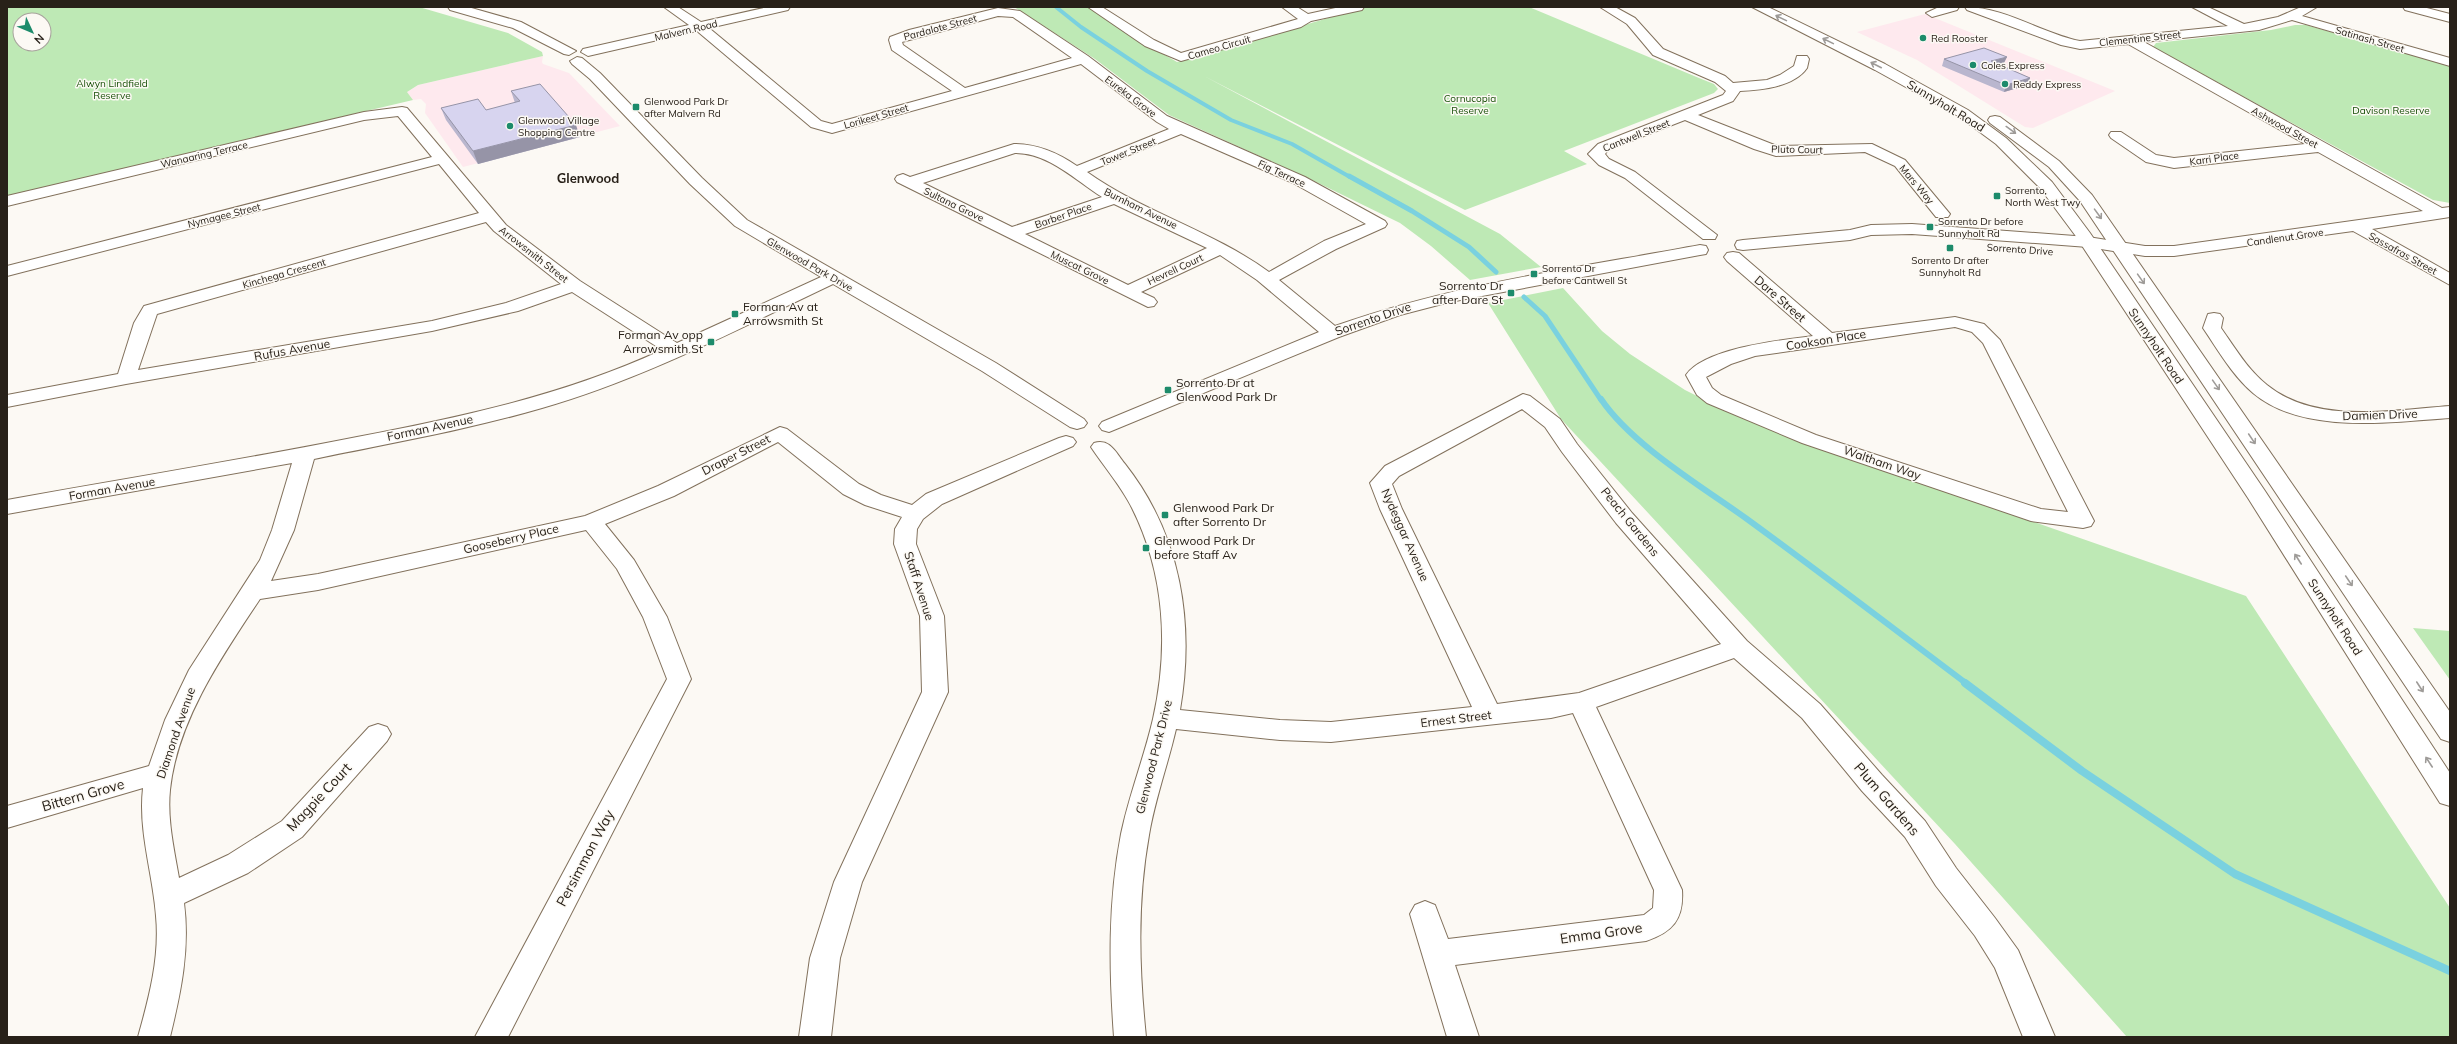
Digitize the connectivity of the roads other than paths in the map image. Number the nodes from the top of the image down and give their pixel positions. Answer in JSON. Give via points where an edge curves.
{"nodes":[{"id":1,"x":454,"y":7,"type":"edge"},
{"id":2,"x":670,"y":7,"type":"edge"},
{"id":3,"x":784,"y":7,"type":"edge"},
{"id":4,"x":1094,"y":7,"type":"edge"},
{"id":5,"x":1288,"y":7,"type":"edge"},
{"id":6,"x":1358,"y":7,"type":"edge"},
{"id":7,"x":1606,"y":7,"type":"edge"},
{"id":8,"x":1758,"y":7,"type":"edge"},
{"id":9,"x":1784,"y":7,"type":"edge"},
{"id":10,"x":1953,"y":7,"type":"edge"},
{"id":11,"x":1971,"y":7,"type":"edge"},
{"id":12,"x":2198,"y":7,"type":"edge"},
{"id":13,"x":2311,"y":7,"type":"edge"},
{"id":14,"x":2409,"y":7,"type":"edge"},
{"id":15,"x":1932,"y":13,"type":"dead end"},
{"id":16,"x":2290,"y":16,"type":"junction"},
{"id":17,"x":1306,"y":18,"type":"junction"},
{"id":18,"x":2450,"y":18,"type":"edge"},
{"id":19,"x":700,"y":27,"type":"junction"},
{"id":20,"x":2241,"y":27,"type":"junction"},
{"id":21,"x":2129,"y":40,"type":"junction"},
{"id":22,"x":570,"y":57,"type":"junction"},
{"id":23,"x":1083,"y":59,"type":"junction"},
{"id":24,"x":1802,"y":59,"type":"dead end"},
{"id":25,"x":2450,"y":62,"type":"edge"},
{"id":26,"x":1731,"y":87,"type":"junction"},
{"id":27,"x":962,"y":92,"type":"junction"},
{"id":28,"x":402,"y":111,"type":"joint"},
{"id":29,"x":1686,"y":115,"type":"junction"},
{"id":30,"x":1181,"y":130,"type":"junction"},
{"id":31,"x":2116,"y":135,"type":"dead end"},
{"id":32,"x":1867,"y":147,"type":"joint"},
{"id":33,"x":2321,"y":147,"type":"junction"},
{"id":34,"x":441,"y":159,"type":"junction"},
{"id":35,"x":1075,"y":172,"type":"junction"},
{"id":36,"x":902,"y":179,"type":"joint"},
{"id":37,"x":1115,"y":198,"type":"junction"},
{"id":38,"x":7,"y":201,"type":"edge"},
{"id":39,"x":2445,"y":213,"type":"edge"},
{"id":40,"x":1942,"y":214,"type":"dead end"},
{"id":41,"x":488,"y":216,"type":"junction"},
{"id":42,"x":2355,"y":226,"type":"junction"},
{"id":43,"x":1011,"y":233,"type":"junction"},
{"id":44,"x":1723,"y":243,"type":"junction"},
{"id":45,"x":2119,"y":246,"type":"junction"},
{"id":46,"x":1220,"y":248,"type":"junction"},
{"id":47,"x":2091,"y":248,"type":"junction"},
{"id":48,"x":7,"y":271,"type":"edge"},
{"id":49,"x":832,"y":278,"type":"junction"},
{"id":50,"x":1270,"y":279,"type":"junction"},
{"id":51,"x":2450,"y":280,"type":"edge"},
{"id":52,"x":574,"y":285,"type":"junction"},
{"id":53,"x":1129,"y":291,"type":"junction"},
{"id":54,"x":1148,"y":302,"type":"dead end"},
{"id":55,"x":2214,"y":318,"type":"dead end"},
{"id":56,"x":1332,"y":333,"type":"junction"},
{"id":57,"x":1827,"y":339,"type":"junction"},
{"id":58,"x":676,"y":352,"type":"junction"},
{"id":59,"x":1696,"y":375,"type":"joint"},
{"id":60,"x":126,"y":378,"type":"junction"},
{"id":61,"x":1522,"y":400,"type":"joint"},
{"id":62,"x":7,"y":401,"type":"edge"},
{"id":63,"x":2450,"y":412,"type":"edge"},
{"id":64,"x":1072,"y":433,"type":"junction"},
{"id":65,"x":1105,"y":436,"type":"junction"},
{"id":66,"x":305,"y":454,"type":"junction"},
{"id":67,"x":7,"y":507,"type":"edge"},
{"id":68,"x":915,"y":514,"type":"junction"},
{"id":69,"x":2083,"y":521,"type":"joint"},
{"id":70,"x":591,"y":522,"type":"junction"},
{"id":71,"x":254,"y":592,"type":"junction"},
{"id":72,"x":1738,"y":647,"type":"junction"},
{"id":73,"x":1581,"y":702,"type":"junction"},
{"id":74,"x":1489,"y":715,"type":"junction"},
{"id":75,"x":1166,"y":718,"type":"junction"},
{"id":76,"x":2450,"y":732,"type":"edge"},
{"id":77,"x":378,"y":734,"type":"dead end"},
{"id":78,"x":160,"y":773,"type":"junction"},
{"id":79,"x":2450,"y":795,"type":"edge"},
{"id":80,"x":7,"y":818,"type":"edge"},
{"id":81,"x":169,"y":896,"type":"junction"},
{"id":82,"x":1425,"y":914,"type":"dead end"},
{"id":83,"x":1438,"y":954,"type":"junction"},
{"id":84,"x":154,"y":1037,"type":"edge"},
{"id":85,"x":491,"y":1037,"type":"edge"},
{"id":86,"x":815,"y":1037,"type":"edge"},
{"id":87,"x":1130,"y":1037,"type":"edge"},
{"id":88,"x":1463,"y":1037,"type":"edge"},
{"id":89,"x":2039,"y":1037,"type":"edge"}],
"edges":[{"from":1,"to":22,"type":"street","name":"Glenwood Park Drive","via":[[517,26]]},
{"from":2,"to":19,"type":"street","name":"Lorikeet Street"},
{"from":3,"to":19,"type":"street","name":"Malvern Road"},
{"from":4,"to":17,"type":"street","name":"Cameo Circuit","via":[[1139,36],[1181,57],[1297,24]]},
{"from":5,"to":17,"type":"street"},
{"from":6,"to":17,"type":"street","name":"Cameo Circuit"},
{"from":7,"to":26,"type":"street","via":[[1631,21],[1658,52],[1720,79]]},
{"from":47,"to":8,"type":"street","name":"Sunnyholt Road","one_way":true,"via":[[2046,185],[2018,156],[1979,124],[1942,100],[1886,70]]},
{"from":9,"to":45,"type":"street","name":"Sunnyholt Road","one_way":true,"via":[[1864,45],[1936,84],[2012,131],[2071,181],[2091,204]]},
{"from":10,"to":15,"type":"street"},
{"from":11,"to":21,"type":"street","name":"Clementine Street","via":[[2070,44],[2085,45]]},
{"from":12,"to":20,"type":"street"},
{"from":13,"to":16,"type":"street","name":"Clementine Street"},
{"from":14,"to":18,"type":"street"},
{"from":16,"to":20,"type":"street","name":"Clementine Street","via":[[2269,24]]},
{"from":16,"to":25,"type":"street","name":"Satinash Street"},
{"from":19,"to":22,"type":"street","name":"Malvern Road"},
{"from":19,"to":27,"type":"street","name":"Lorikeet Street","via":[[821,127],[832,128]]},
{"from":20,"to":21,"type":"street","name":"Clementine Street"},
{"from":21,"to":33,"type":"street","name":"Ashwood Street"},
{"from":22,"to":49,"type":"street","name":"Glenwood Park Drive","via":[[595,76],[732,215],[751,230]]},
{"from":23,"to":27,"type":"street","name":"Lorikeet Street"},
{"from":23,"to":27,"type":"street","name":"Pardalote Street","via":[[1016,14],[1006,12],[914,33],[895,40],[896,47]]},
{"from":23,"to":30,"type":"street","name":"Eureka Grove","via":[[1162,119]]},
{"from":24,"to":26,"type":"street","via":[[1800,68],[1788,75],[1760,86]]},
{"from":26,"to":29,"type":"street","name":"Cantwell Street","via":[[1734,92],[1728,98]]},
{"from":28,"to":34,"type":"street","name":"Arrowsmith Street"},
{"from":28,"to":38,"type":"street","name":"Wanaaring Terrace","via":[[364,116]]},
{"from":29,"to":32,"type":"street","name":"Pluto Court","via":[[1776,151]]},
{"from":29,"to":44,"type":"street","name":"Cantwell Street","via":[[1603,147],[1596,154],[1604,162],[1630,175]]},
{"from":30,"to":35,"type":"street","name":"Tower Street"},
{"from":30,"to":50,"type":"street","name":"Fig Terrace","via":[[1299,180],[1379,224],[1330,245]]},
{"from":31,"to":33,"type":"street","name":"Karri Place","via":[[2151,159],[2174,162]]},
{"from":32,"to":40,"type":"street","name":"Mars Way","via":[[1900,163]]},
{"from":33,"to":39,"type":"street","name":"Ashwood Street"},
{"from":34,"to":41,"type":"street","name":"Arrowsmith Street"},
{"from":34,"to":48,"type":"street","name":"Nymagee Street"},
{"from":35,"to":36,"type":"street","name":"Burnham Avenue","via":[[1041,151],[1022,147]]},
{"from":35,"to":37,"type":"street","name":"Burnham Avenue"},
{"from":36,"to":43,"type":"street","name":"Sultana Grove"},
{"from":37,"to":43,"type":"street","name":"Barber Place"},
{"from":37,"to":46,"type":"street","name":"Burnham Avenue"},
{"from":39,"to":42,"type":"street","name":"Candlenut Grove"},
{"from":41,"to":52,"type":"street","name":"Arrowsmith Street"},
{"from":41,"to":60,"type":"street","name":"Kinchega Crescent","via":[[150,310],[143,323]]},
{"from":42,"to":45,"type":"street","name":"Candlenut Grove","via":[[2189,249],[2144,251]]},
{"from":42,"to":51,"type":"street","name":"Sassafras Street"},
{"from":43,"to":53,"type":"street","name":"Muscat Grove"},
{"from":44,"to":47,"type":"street","name":"Sorrento Drive","via":[[1850,234],[1875,238]]},
{"from":44,"to":56,"type":"street","name":"Sorrento Drive","via":[[1432,301],[1373,317]]},
{"from":44,"to":57,"type":"street","name":"Dare Street"},
{"from":45,"to":47,"type":"street"},
{"from":45,"to":76,"type":"street","name":"Sunnyholt Road","one_way":true},
{"from":46,"to":50,"type":"street","name":"Burnham Avenue"},
{"from":46,"to":53,"type":"street","name":"Hevrell Court"},
{"from":79,"to":47,"type":"street","name":"Sunnyholt Road","one_way":true,"via":[[2257,496]]},
{"from":49,"to":58,"type":"street","name":"Forman Avenue"},
{"from":49,"to":64,"type":"street","name":"Glenwood Park Drive","via":[[989,367]]},
{"from":50,"to":56,"type":"street","name":"Burnham Avenue"},
{"from":52,"to":58,"type":"street","name":"Arrowsmith Street"},
{"from":52,"to":60,"type":"street","name":"Rufus Avenue","via":[[512,307],[432,326]]},
{"from":53,"to":54,"type":"street","name":"Muscat Grove"},
{"from":55,"to":63,"type":"street","name":"Damien Drive","via":[[2212,328],[2248,378],[2262,390],[2303,409],[2331,416],[2351,417]]},
{"from":56,"to":65,"type":"street","name":"Sorrento Drive"},
{"from":57,"to":59,"type":"street","name":"Cookson Place","via":[[1739,354],[1715,363]]},
{"from":57,"to":69,"type":"street","name":"Cookson Place","via":[[1940,323],[1963,317],[1983,331],[1991,340]]},
{"from":58,"to":66,"type":"street","name":"Forman Avenue","via":[[601,383],[535,404],[435,428]]},
{"from":59,"to":69,"type":"street","name":"Waltham Way","via":[[1704,391],[1714,399],[1809,439],[2038,516]]},
{"from":60,"to":62,"type":"street","name":"Rufus Avenue"},
{"from":61,"to":72,"type":"street","name":"Peach Gardens","via":[[1553,423],[1569,448],[1624,518]]},
{"from":61,"to":74,"type":"street","name":"Nydeggar Avenue","via":[[1501,414],[1392,471],[1381,482],[1391,509]]},
{"from":64,"to":65,"type":"street","name":"Staff Avenue","via":[[1094,420]]},
{"from":64,"to":65,"type":"street","name":"Glenwood Park Drive","via":[[1080,449]]},
{"from":64,"to":68,"type":"street","name":"Staff Avenue","via":[[934,499]]},
{"from":65,"to":75,"type":"street","name":"Glenwood Park Drive","via":[[1157,537],[1166,565],[1175,628]]},
{"from":66,"to":67,"type":"street","name":"Forman Avenue"},
{"from":66,"to":71,"type":"street","name":"Diamond Avenue","via":[[274,554]]},
{"from":68,"to":70,"type":"street","name":"Draper Street","via":[[873,500],[851,489],[780,433],[666,491]]},
{"from":68,"to":86,"type":"street","name":"Staff Avenue","via":[[906,529],[905,544],[932,616],[935,692],[848,882],[825,958]]},
{"from":70,"to":71,"type":"street","name":"Gooseberry Place","via":[[318,582]]},
{"from":70,"to":85,"type":"street","name":"Persimmon Way","via":[[626,565],[655,617],[679,679]]},
{"from":71,"to":78,"type":"street","name":"Diamond Avenue","via":[[220,638],[200,671],[185,702]]},
{"from":72,"to":73,"type":"street","name":"Ernest Street"},
{"from":72,"to":89,"type":"street","name":"Plum Gardens","via":[[1811,711],[1915,829],[2006,960]]},
{"from":73,"to":74,"type":"street","name":"Ernest Street"},
{"from":73,"to":83,"type":"street","name":"Emma Grove","via":[[1668,890],[1669,906],[1666,913],[1654,925],[1646,928]]},
{"from":74,"to":75,"type":"street","name":"Ernest Street","via":[[1331,732],[1280,730]]},
{"from":75,"to":87,"type":"street","name":"Glenwood Park Drive","via":[[1135,834],[1126,900],[1125,986]]},
{"from":77,"to":81,"type":"street","name":"Magpie Court","via":[[292,829],[238,864]]},
{"from":78,"to":80,"type":"street","name":"Bittern Grove"},
{"from":78,"to":81,"type":"street","name":"Diamond Avenue","via":[[157,828]]},
{"from":81,"to":84,"type":"street","name":"Diamond Avenue","via":[[172,919],[169,961],[163,1002]]},
{"from":82,"to":83,"type":"street"},
{"from":83,"to":88,"type":"street","via":[[1452,1008]]}]}
